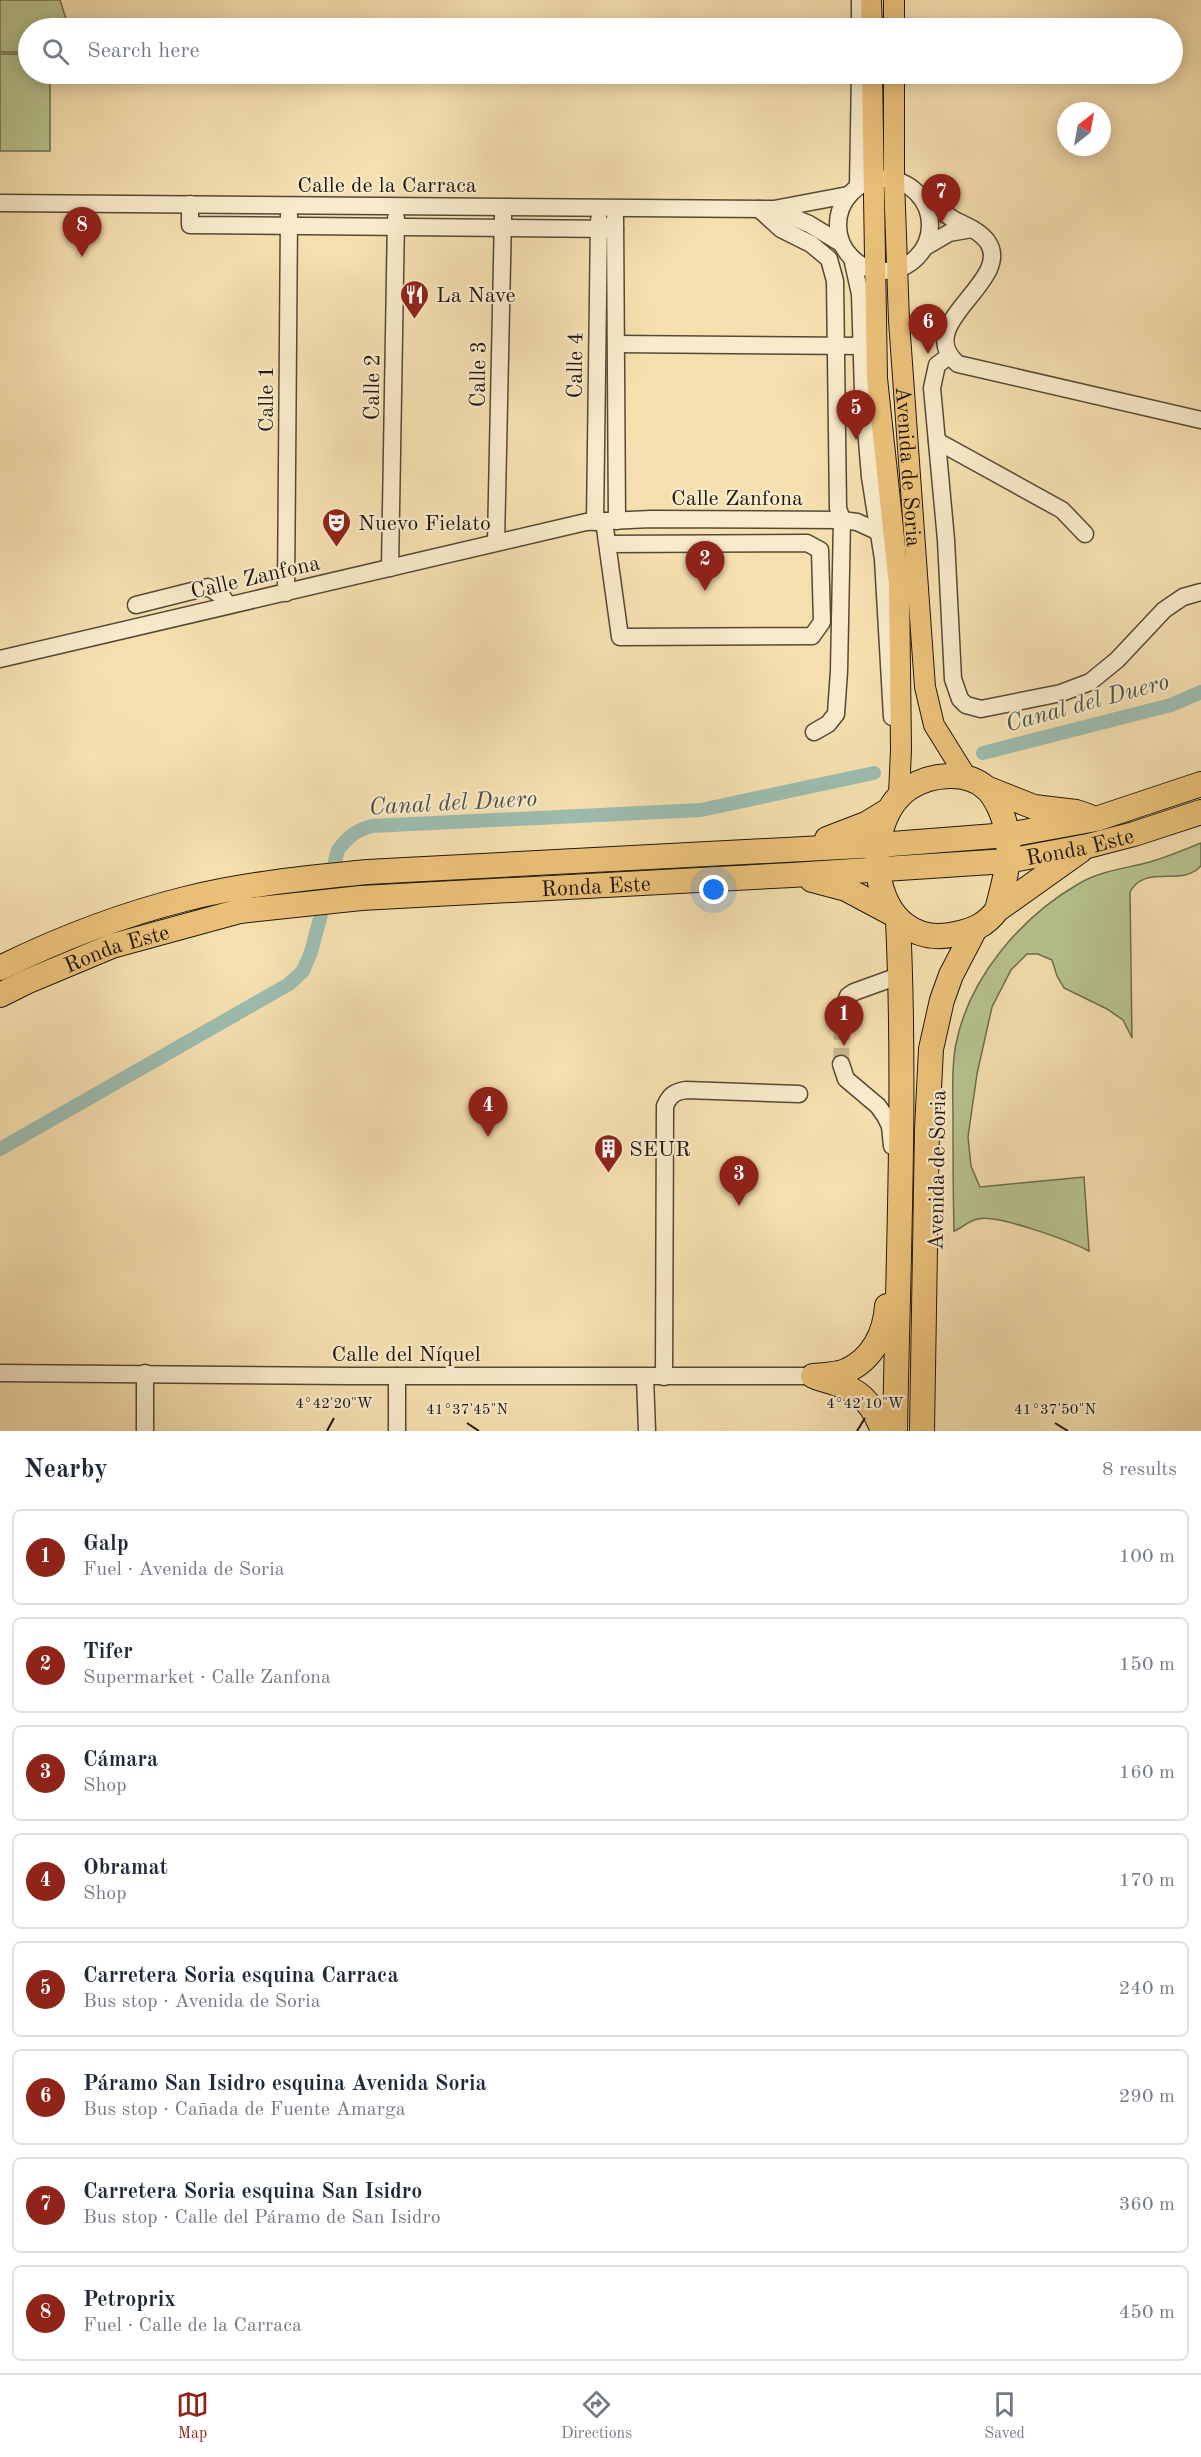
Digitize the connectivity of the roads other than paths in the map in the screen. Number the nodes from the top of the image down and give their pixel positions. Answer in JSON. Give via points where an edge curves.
{"nodes":[{"id":1,"x":860,"y":0,"type":"edge"},
{"id":2,"x":872,"y":0,"type":"edge"},
{"id":3,"x":894,"y":0,"type":"edge"},
{"id":4,"x":860,"y":18,"type":"edge"},
{"id":5,"x":872,"y":18,"type":"edge"},
{"id":6,"x":894,"y":18,"type":"edge"},
{"id":7,"x":860,"y":84,"type":"edge"},
{"id":8,"x":871,"y":84,"type":"edge"},
{"id":9,"x":894,"y":84,"type":"edge"},
{"id":10,"x":894,"y":179,"type":"junction"},
{"id":11,"x":860,"y":187,"type":"junction"},
{"id":12,"x":919,"y":194,"type":"junction"},
{"id":13,"x":0,"y":203,"type":"edge"},
{"id":14,"x":190,"y":204,"type":"junction"},
{"id":15,"x":289,"y":205,"type":"junction"},
{"id":16,"x":397,"y":206,"type":"junction"},
{"id":17,"x":503,"y":207,"type":"junction"},
{"id":18,"x":607,"y":208,"type":"junction"},
{"id":19,"x":766,"y":209,"type":"junction"},
{"id":20,"x":289,"y":226,"type":"junction"},
{"id":21,"x":502,"y":227,"type":"junction"},
{"id":22,"x":396,"y":228,"type":"junction"},
{"id":23,"x":607,"y":228,"type":"junction"},
{"id":24,"x":972,"y":229,"type":"junction"},
{"id":25,"x":842,"y":244,"type":"junction"},
{"id":26,"x":925,"y":247,"type":"junction"},
{"id":27,"x":852,"y":258,"type":"junction"},
{"id":28,"x":875,"y":270,"type":"junction"},
{"id":29,"x":897,"y":270,"type":"junction"},
{"id":30,"x":616,"y":344,"type":"junction"},
{"id":31,"x":837,"y":345,"type":"junction"},
{"id":32,"x":863,"y":346,"type":"junction"},
{"id":33,"x":949,"y":356,"type":"junction"},
{"id":34,"x":1201,"y":420,"type":"edge"},
{"id":35,"x":937,"y":441,"type":"junction"},
{"id":36,"x":870,"y":477,"type":"junction"},
{"id":37,"x":777,"y":520,"type":"junction"},
{"id":38,"x":842,"y":520,"type":"junction"},
{"id":39,"x":605,"y":521,"type":"junction"},
{"id":40,"x":879,"y":532,"type":"junction"},
{"id":41,"x":1085,"y":534,"type":"dead end"},
{"id":42,"x":496,"y":542,"type":"junction"},
{"id":43,"x":607,"y":543,"type":"junction"},
{"id":44,"x":776,"y":544,"type":"junction"},
{"id":45,"x":390,"y":568,"type":"junction"},
{"id":46,"x":1201,"y":592,"type":"edge"},
{"id":47,"x":286,"y":593,"type":"junction"},
{"id":48,"x":136,"y":604,"type":"dead end"},
{"id":49,"x":228,"y":604,"type":"junction"},
{"id":50,"x":0,"y":659,"type":"edge"},
{"id":51,"x":814,"y":732,"type":"dead end"},
{"id":52,"x":901,"y":750,"type":"junction"},
{"id":53,"x":977,"y":783,"type":"junction"},
{"id":54,"x":1201,"y":784,"type":"edge"},
{"id":55,"x":894,"y":802,"type":"junction"},
{"id":56,"x":1201,"y":812,"type":"edge"},
{"id":57,"x":1096,"y":819,"type":"junction"},
{"id":58,"x":1008,"y":835,"type":"junction"},
{"id":59,"x":879,"y":845,"type":"junction"},
{"id":60,"x":1088,"y":846,"type":"junction"},
{"id":61,"x":799,"y":849,"type":"junction"},
{"id":62,"x":1007,"y":861,"type":"junction"},
{"id":63,"x":878,"y":869,"type":"junction"},
{"id":64,"x":792,"y":875,"type":"junction"},
{"id":65,"x":894,"y":917,"type":"junction"},
{"id":66,"x":987,"y":919,"type":"junction"},
{"id":67,"x":0,"y":968,"type":"edge"},
{"id":68,"x":901,"y":975,"type":"junction"},
{"id":69,"x":0,"y":995,"type":"edge"},
{"id":70,"x":843,"y":1009,"type":"tunnel mouth"},
{"id":71,"x":841,"y":1064,"type":"tunnel mouth"},
{"id":72,"x":799,"y":1094,"type":"dead end"},
{"id":73,"x":899,"y":1190,"type":"junction"},
{"id":74,"x":0,"y":1373,"type":"edge"},
{"id":75,"x":146,"y":1373,"type":"junction"},
{"id":76,"x":397,"y":1376,"type":"junction"},
{"id":77,"x":813,"y":1376,"type":"junction"},
{"id":78,"x":645,"y":1377,"type":"junction"},
{"id":79,"x":664,"y":1377,"type":"junction"},
{"id":80,"x":145,"y":1431,"type":"edge"},
{"id":81,"x":397,"y":1431,"type":"edge"},
{"id":82,"x":647,"y":1431,"type":"edge"},
{"id":83,"x":883,"y":1431,"type":"edge"},
{"id":84,"x":895,"y":1431,"type":"edge"},
{"id":85,"x":922,"y":1431,"type":"edge"},
{"id":86,"x":932,"y":1431,"type":"edge"}],
"edges":[{"from":1,"to":4,"type":"street"},
{"from":2,"to":5,"type":"main road"},
{"from":3,"to":6,"type":"main road"},
{"from":7,"to":11,"type":"street","name":"Avenida de Soria"},
{"from":8,"to":11,"type":"main road","name":"Avenida de Soria"},
{"from":9,"to":10,"type":"main road","name":"Avenida de Soria"},
{"from":10,"to":11,"type":"street","name":"Calle de la Carraca"},
{"from":10,"to":12,"type":"street"},
{"from":10,"to":29,"type":"main road","name":"Avenida de Soria"},
{"from":11,"to":19,"type":"street","name":"Calle de la Carraca"},
{"from":11,"to":25,"type":"street","via":[[841,208],[838,220]]},
{"from":11,"to":28,"type":"main road","name":"Avenida de Soria"},
{"from":12,"to":24,"type":"street"},
{"from":12,"to":26,"type":"street","via":[[930,216]]},
{"from":13,"to":14,"type":"street","name":"Calle de la Carraca"},
{"from":14,"to":15,"type":"street","name":"Calle de la Carraca"},
{"from":14,"to":20,"type":"street","via":[[190,225]]},
{"from":15,"to":16,"type":"street","name":"Calle de la Carraca"},
{"from":15,"to":20,"type":"street","name":"Calle 1"},
{"from":16,"to":17,"type":"street","name":"Calle de la Carraca"},
{"from":16,"to":22,"type":"street","name":"Calle 2"},
{"from":17,"to":18,"type":"street","name":"Calle de la Carraca"},
{"from":17,"to":21,"type":"street","name":"Calle 3"},
{"from":18,"to":19,"type":"street","name":"Calle de la Carraca"},
{"from":18,"to":23,"type":"street"},
{"from":19,"to":25,"type":"street","name":"Calle de la Carraca","via":[[809,224]]},
{"from":19,"to":31,"type":"street","via":[[781,229],[811,244],[829,260],[835,281]]},
{"from":20,"to":22,"type":"street"},
{"from":20,"to":47,"type":"street","name":"Calle 1"},
{"from":21,"to":22,"type":"street"},
{"from":21,"to":23,"type":"street"},
{"from":21,"to":42,"type":"street","name":"Calle 3"},
{"from":22,"to":45,"type":"street","name":"Calle 2"},
{"from":23,"to":30,"type":"street"},
{"from":23,"to":39,"type":"street","name":"Calle 4"},
{"from":24,"to":26,"type":"street","via":[[949,233]]},
{"from":24,"to":33,"type":"street","via":[[989,242],[991,260],[987,275],[948,325]]},
{"from":25,"to":27,"type":"street"},
{"from":26,"to":29,"type":"street","via":[[919,256]]},
{"from":27,"to":28,"type":"street"},
{"from":27,"to":32,"type":"street","name":"Avenida de Soria","via":[[860,294]]},
{"from":28,"to":29,"type":"street"},
{"from":28,"to":52,"type":"main road","name":"Avenida de Soria","via":[[877,378],[899,585]]},
{"from":29,"to":53,"type":"main road","name":"Avenida de Soria","via":[[925,687],[934,725]]},
{"from":30,"to":31,"type":"street"},
{"from":30,"to":39,"type":"street"},
{"from":31,"to":32,"type":"street"},
{"from":31,"to":38,"type":"street","via":[[838,508]]},
{"from":32,"to":36,"type":"street","name":"Avenida de Soria"},
{"from":33,"to":34,"type":"street","via":[[958,364]]},
{"from":33,"to":35,"type":"street","via":[[937,365],[932,388]]},
{"from":35,"to":41,"type":"street","via":[[1062,510]]},
{"from":35,"to":46,"type":"street","via":[[953,679],[956,692],[966,705],[981,709],[1061,693],[1090,682],[1117,660],[1164,610],[1183,597]]},
{"from":36,"to":38,"type":"street","via":[[862,508]]},
{"from":36,"to":40,"type":"street","name":"Avenida de Soria"},
{"from":37,"to":38,"type":"street","name":"Calle Zanfona"},
{"from":37,"to":39,"type":"street","name":"Calle Zanfona"},
{"from":37,"to":44,"type":"street"},
{"from":38,"to":40,"type":"street","name":"Calle Zanfona"},
{"from":38,"to":51,"type":"street","via":[[836,714]]},
{"from":39,"to":42,"type":"street","name":"Calle Zanfona"},
{"from":39,"to":43,"type":"street"},
{"from":40,"to":52,"type":"street","name":"Avenida de Soria","via":[[892,726]]},
{"from":42,"to":45,"type":"street","name":"Calle Zanfona"},
{"from":43,"to":44,"type":"street"},
{"from":43,"to":44,"type":"street","via":[[620,637],[812,636],[822,622],[820,550],[807,543]]},
{"from":45,"to":47,"type":"street","name":"Calle Zanfona"},
{"from":47,"to":49,"type":"street","name":"Calle Zanfona"},
{"from":48,"to":49,"type":"street","via":[[208,587]]},
{"from":49,"to":50,"type":"street","name":"Calle Zanfona"},
{"from":52,"to":55,"type":"main road","name":"Avenida de Soria"},
{"from":53,"to":55,"type":"highway","via":[[946,775],[931,777]]},
{"from":53,"to":57,"type":"highway","via":[[1035,807],[1076,812]]},
{"from":53,"to":58,"type":"highway","via":[[1001,812]]},
{"from":54,"to":57,"type":"highway","name":"Ronda Este"},
{"from":55,"to":59,"type":"highway","name":"Avenida de Soria"},
{"from":55,"to":61,"type":"highway","via":[[855,829]]},
{"from":56,"to":60,"type":"highway","name":"Ronda Este"},
{"from":57,"to":58,"type":"highway","name":"Ronda Este"},
{"from":58,"to":59,"type":"highway","name":"Ronda Este"},
{"from":58,"to":62,"type":"highway"},
{"from":59,"to":61,"type":"highway","name":"Ronda Este"},
{"from":59,"to":63,"type":"highway","name":"Avenida de Soria"},
{"from":60,"to":62,"type":"highway","name":"Ronda Este"},
{"from":60,"to":66,"type":"highway"},
{"from":61,"to":67,"type":"highway","name":"Ronda Este","via":[[299,879],[186,899],[132,915]]},
{"from":62,"to":63,"type":"highway","name":"Ronda Este"},
{"from":62,"to":66,"type":"highway"},
{"from":63,"to":64,"type":"highway","name":"Ronda Este"},
{"from":63,"to":65,"type":"highway","name":"Avenida de Soria","via":[[882,894]]},
{"from":64,"to":65,"type":"highway","via":[[846,889]]},
{"from":64,"to":69,"type":"highway","name":"Ronda Este","via":[[361,898],[229,913],[112,946]]},
{"from":65,"to":66,"type":"highway","via":[[914,931],[932,936],[950,935]]},
{"from":65,"to":68,"type":"highway","name":"Avenida de Soria"},
{"from":66,"to":85,"type":"highway","name":"Avenida de Soria","via":[[948,983],[931,1050]]},
{"from":66,"to":86,"type":"street","name":"Avenida de Soria","via":[[959,979],[940,1050]]},
{"from":68,"to":70,"type":"street","via":[[854,992]]},
{"from":68,"to":73,"type":"highway","name":"Avenida de Soria"},
{"from":71,"to":73,"type":"street","via":[[846,1079],[878,1107],[890,1126]]},
{"from":72,"to":79,"type":"street","via":[[686,1090],[669,1097],[664,1106]]},
{"from":73,"to":77,"type":"highway","via":[[886,1326],[865,1358],[845,1371]]},
{"from":73,"to":84,"type":"highway","name":"Avenida de Soria"},
{"from":74,"to":75,"type":"street","name":"Calle del Níquel"},
{"from":75,"to":76,"type":"street","name":"Calle del Níquel"},
{"from":75,"to":80,"type":"street"},
{"from":76,"to":78,"type":"street","name":"Calle del Níquel"},
{"from":76,"to":81,"type":"street"},
{"from":77,"to":79,"type":"street","name":"Calle del Níquel"},
{"from":77,"to":83,"type":"highway","via":[[848,1386],[867,1400]]},
{"from":78,"to":79,"type":"street","name":"Calle del Níquel"},
{"from":78,"to":82,"type":"street"}]}
